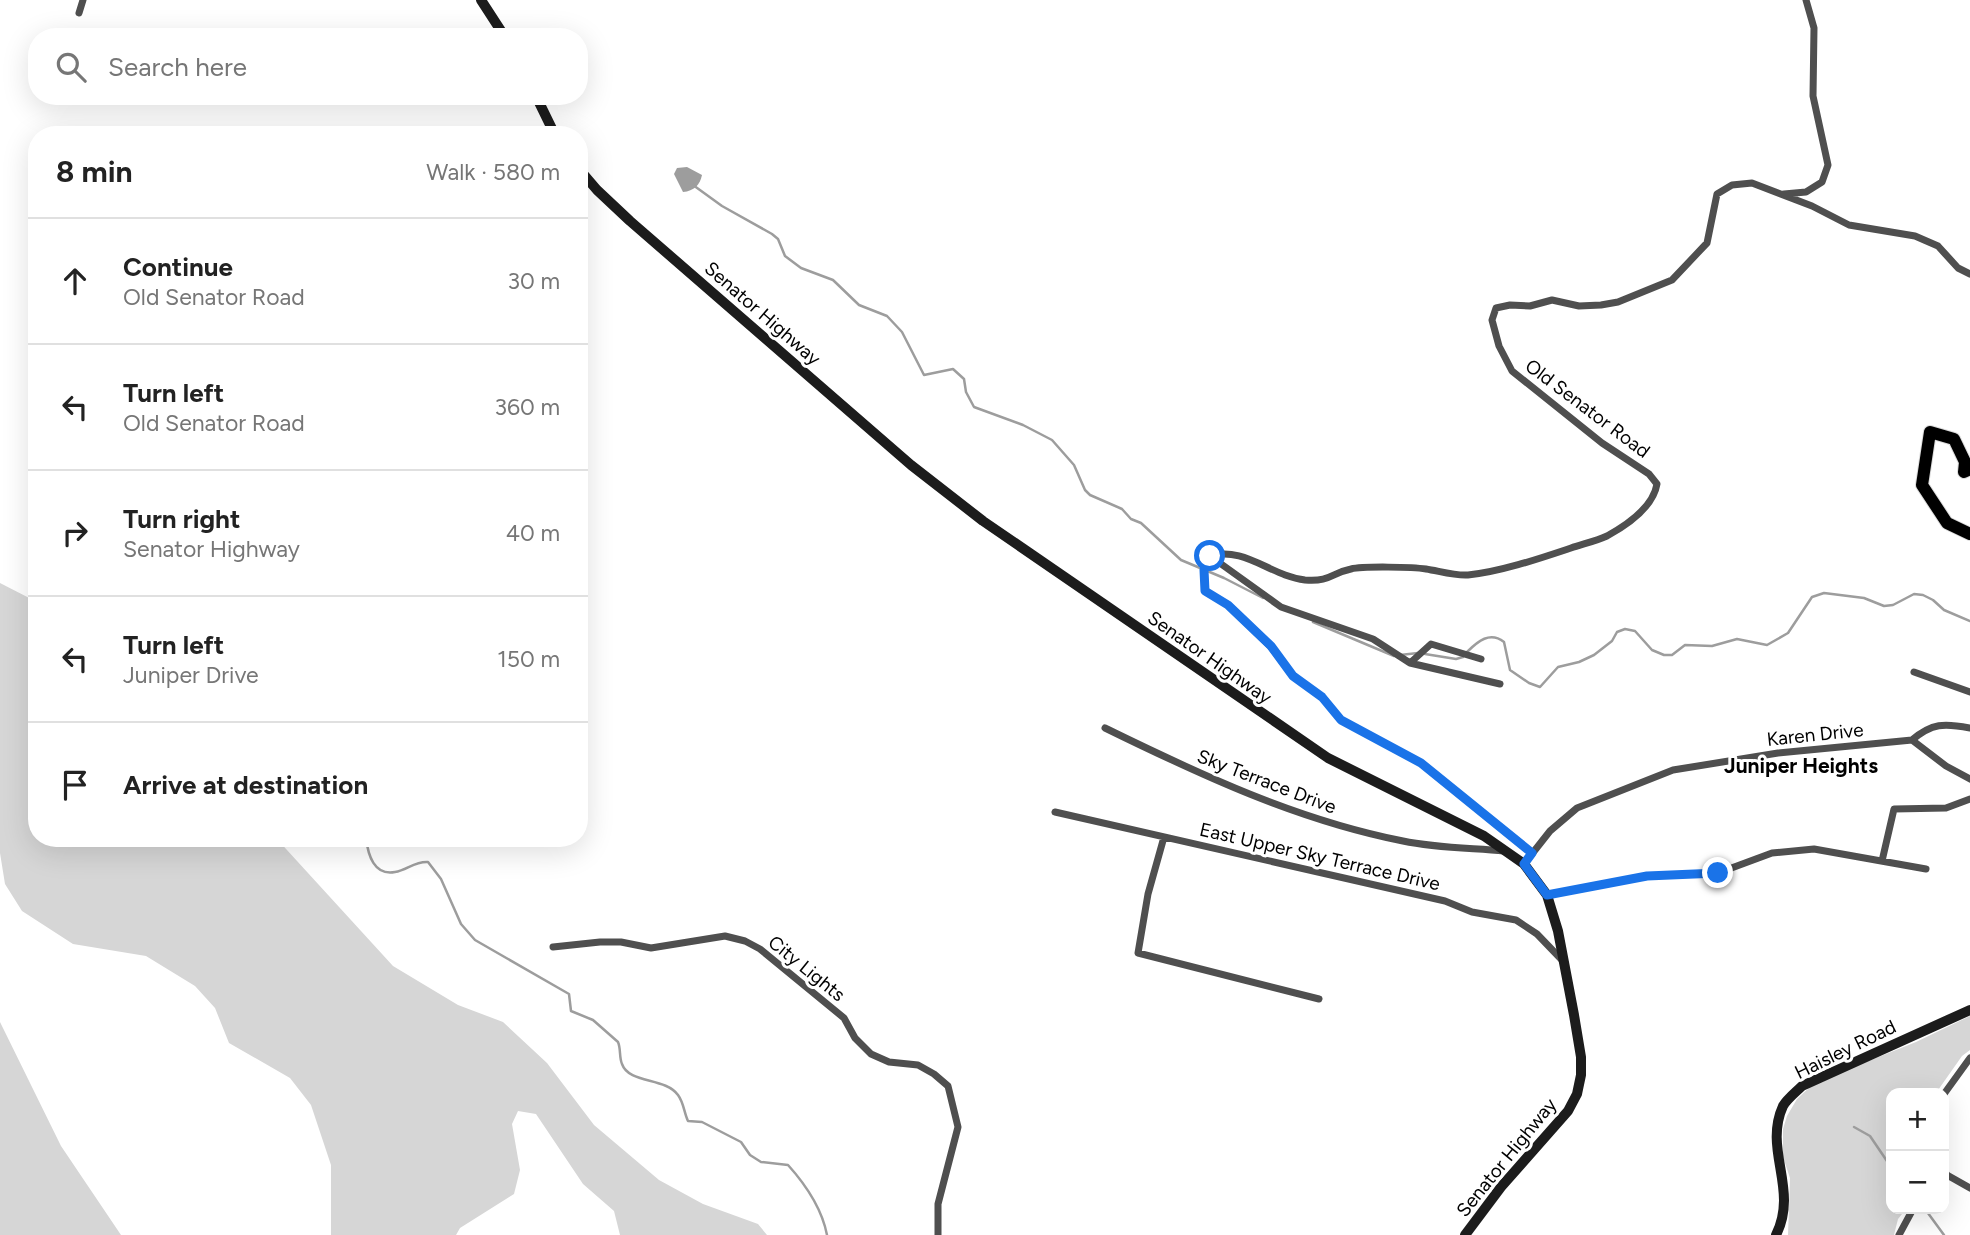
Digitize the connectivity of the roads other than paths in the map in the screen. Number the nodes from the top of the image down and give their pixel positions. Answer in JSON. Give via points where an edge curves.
{"nodes":[{"id":1,"x":83,"y":0,"type":"edge"},
{"id":2,"x":481,"y":0,"type":"edge"},
{"id":3,"x":1806,"y":0,"type":"edge"},
{"id":4,"x":79,"y":13,"type":"dead end"},
{"id":5,"x":499,"y":28,"type":"edge"},
{"id":6,"x":540,"y":105,"type":"edge"},
{"id":7,"x":551,"y":126,"type":"edge"},
{"id":8,"x":588,"y":180,"type":"edge"},
{"id":9,"x":1782,"y":195,"type":"junction"},
{"id":10,"x":1970,"y":274,"type":"edge"},
{"id":11,"x":1970,"y":469,"type":"edge"},
{"id":12,"x":1970,"y":534,"type":"edge"},
{"id":13,"x":1210,"y":556,"type":"junction"},
{"id":14,"x":1481,"y":659,"type":"dead end"},
{"id":15,"x":1410,"y":663,"type":"junction"},
{"id":16,"x":1914,"y":672,"type":"dead end"},
{"id":17,"x":1500,"y":684,"type":"dead end"},
{"id":18,"x":1970,"y":692,"type":"edge"},
{"id":19,"x":1105,"y":728,"type":"dead end"},
{"id":20,"x":1970,"y":728,"type":"edge"},
{"id":21,"x":1912,"y":740,"type":"junction"},
{"id":22,"x":1970,"y":779,"type":"edge"},
{"id":23,"x":1970,"y":799,"type":"edge"},
{"id":24,"x":1055,"y":812,"type":"dead end"},
{"id":25,"x":1164,"y":837,"type":"junction"},
{"id":26,"x":1508,"y":851,"type":"junction"},
{"id":27,"x":1532,"y":853,"type":"junction"},
{"id":28,"x":1882,"y":861,"type":"junction"},
{"id":29,"x":1524,"y":864,"type":"junction"},
{"id":30,"x":1926,"y":869,"type":"dead end"},
{"id":31,"x":1547,"y":895,"type":"junction"},
{"id":32,"x":553,"y":947,"type":"dead end"},
{"id":33,"x":1563,"y":960,"type":"junction"},
{"id":34,"x":1319,"y":999,"type":"dead end"},
{"id":35,"x":1970,"y":1010,"type":"edge"},
{"id":36,"x":1970,"y":1058,"type":"edge"},
{"id":37,"x":1948,"y":1088,"type":"edge"},
{"id":38,"x":1949,"y":1177,"type":"edge"},
{"id":39,"x":1970,"y":1188,"type":"edge"},
{"id":40,"x":1910,"y":1214,"type":"edge"},
{"id":41,"x":938,"y":1235,"type":"edge"},
{"id":42,"x":1465,"y":1235,"type":"edge"},
{"id":43,"x":1776,"y":1235,"type":"edge"},
{"id":44,"x":1899,"y":1235,"type":"edge"}],
"edges":[{"from":1,"to":4,"type":"street"},
{"from":2,"to":5,"type":"street"},
{"from":3,"to":9,"type":"street","via":[[1814,28],[1813,96],[1828,165],[1822,181],[1807,192]]},
{"from":6,"to":7,"type":"street"},
{"from":8,"to":26,"type":"street","name":"Senator Highway","via":[[911,465],[984,521],[1328,758]]},
{"from":9,"to":10,"type":"street","name":"Old Senator Road","via":[[1849,225],[1915,236],[1938,246]]},
{"from":9,"to":13,"type":"street","name":"Old Senator Road","via":[[1752,183],[1732,185],[1717,194],[1707,243],[1672,280],[1618,302],[1579,306],[1552,300],[1496,309],[1492,320],[1512,371],[1657,484],[1649,504],[1606,536],[1533,561],[1467,575],[1421,568],[1351,569],[1328,580],[1307,580],[1282,575],[1240,555],[1223,552]]},
{"from":11,"to":12,"type":"main road","via":[[1964,472],[1965,462],[1954,439],[1930,432],[1922,485],[1947,523]]},
{"from":13,"to":15,"type":"street","via":[[1281,607],[1373,639]]},
{"from":13,"to":27,"type":"street","via":[[1204,570],[1205,591],[1228,605],[1271,646],[1293,676],[1322,697],[1341,720],[1421,763]]},
{"from":14,"to":15,"type":"street","via":[[1430,644]]},
{"from":15,"to":17,"type":"street"},
{"from":16,"to":18,"type":"street"},
{"from":19,"to":26,"type":"street","name":"Sky Terrace Drive","via":[[1206,777],[1308,817],[1405,842]]},
{"from":20,"to":21,"type":"street","name":"Karen Drive","via":[[1952,724],[1927,727]]},
{"from":21,"to":22,"type":"street"},
{"from":21,"to":27,"type":"street","name":"Karen Drive","via":[[1778,753],[1673,770],[1577,808]]},
{"from":23,"to":28,"type":"street","via":[[1945,808],[1894,809]]},
{"from":24,"to":25,"type":"street","name":"East Upper Sky Terrace Drive"},
{"from":25,"to":33,"type":"street","name":"East Upper Sky Terrace Drive","via":[[1516,920]]},
{"from":25,"to":34,"type":"street","via":[[1138,953]]},
{"from":26,"to":29,"type":"street","name":"Senator Highway"},
{"from":27,"to":29,"type":"street","name":"Karen Drive"},
{"from":28,"to":30,"type":"street"},
{"from":28,"to":31,"type":"street","via":[[1814,849],[1772,853],[1718,873],[1647,876]]},
{"from":29,"to":31,"type":"street","name":"Senator Highway"},
{"from":31,"to":33,"type":"street","name":"Senator Highway"},
{"from":32,"to":41,"type":"street","name":"City Lights","via":[[621,942],[651,948],[726,936],[745,941],[760,948],[844,1017],[871,1054],[889,1062],[918,1065],[934,1074],[948,1086],[958,1128],[938,1204]]},
{"from":33,"to":42,"type":"street","name":"Senator Highway","via":[[1581,1057],[1577,1094],[1568,1111],[1501,1186]]},
{"from":35,"to":43,"type":"street","name":"Haisley Road","via":[[1802,1086],[1784,1105],[1777,1150],[1785,1206]]},
{"from":36,"to":37,"type":"street"},
{"from":38,"to":39,"type":"street"},
{"from":40,"to":44,"type":"street"}]}
